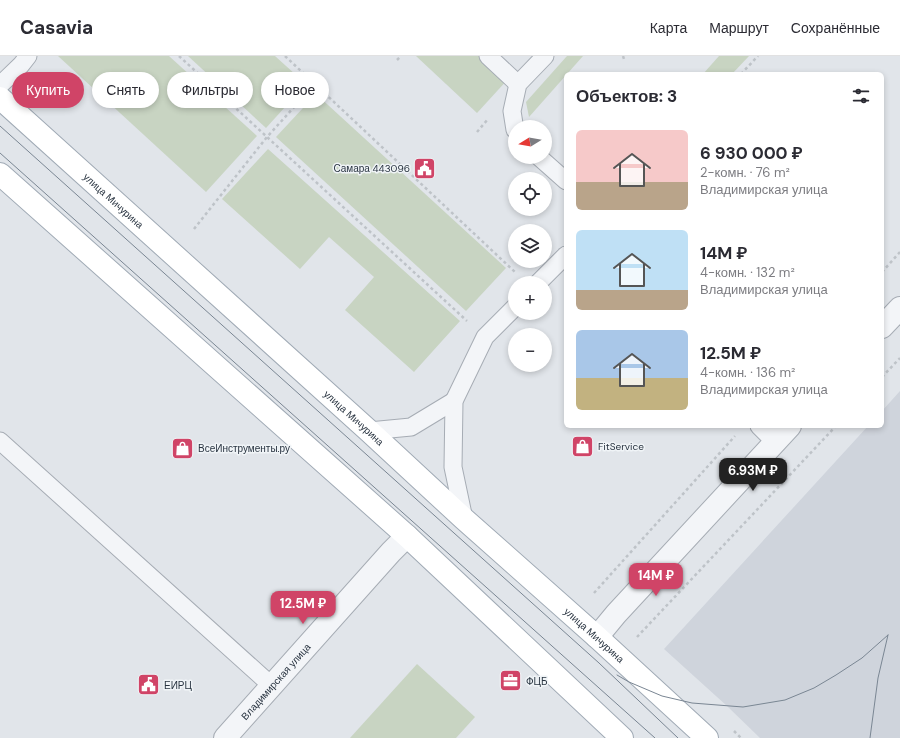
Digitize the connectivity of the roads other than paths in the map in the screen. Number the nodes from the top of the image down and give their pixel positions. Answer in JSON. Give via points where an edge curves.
{"nodes":[{"id":1,"x":28,"y":56,"type":"edge"},
{"id":2,"x":488,"y":56,"type":"edge"},
{"id":3,"x":545,"y":56,"type":"edge"},
{"id":4,"x":518,"y":84,"type":"junction"},
{"id":5,"x":0,"y":85,"type":"edge"},
{"id":6,"x":0,"y":98,"type":"edge"},
{"id":7,"x":513,"y":120,"type":"edge"},
{"id":8,"x":547,"y":164,"type":"edge"},
{"id":9,"x":0,"y":174,"type":"edge"},
{"id":10,"x":564,"y":179,"type":"edge"},
{"id":11,"x":564,"y":257,"type":"edge"},
{"id":12,"x":545,"y":276,"type":"edge"},
{"id":13,"x":900,"y":308,"type":"edge"},
{"id":14,"x":508,"y":314,"type":"edge"},
{"id":15,"x":884,"y":325,"type":"edge"},
{"id":16,"x":454,"y":401,"type":"junction"},
{"id":17,"x":761,"y":428,"type":"edge"},
{"id":18,"x":788,"y":428,"type":"edge"},
{"id":19,"x":369,"y":431,"type":"junction"},
{"id":20,"x":0,"y":441,"type":"edge"},
{"id":21,"x":775,"y":442,"type":"junction"},
{"id":22,"x":464,"y":519,"type":"junction"},
{"id":23,"x":407,"y":536,"type":"junction"},
{"id":24,"x":597,"y":637,"type":"junction"},
{"id":25,"x":272,"y":686,"type":"junction"},
{"id":26,"x":225,"y":738,"type":"edge"},
{"id":27,"x":622,"y":738,"type":"edge"},
{"id":28,"x":707,"y":738,"type":"edge"}],
"edges":[{"from":1,"to":5,"type":"lane"},
{"from":2,"to":4,"type":"lane"},
{"from":3,"to":4,"type":"lane"},
{"from":4,"to":7,"type":"lane","via":[[512,111]]},
{"from":6,"to":19,"type":"main road","name":"улица Мичурина"},
{"from":8,"to":10,"type":"lane"},
{"from":9,"to":23,"type":"main road"},
{"from":11,"to":12,"type":"lane"},
{"from":13,"to":15,"type":"street"},
{"from":14,"to":16,"type":"lane","via":[[485,337]]},
{"from":16,"to":19,"type":"lane","via":[[411,427]]},
{"from":16,"to":22,"type":"lane","via":[[453,467]]},
{"from":17,"to":21,"type":"lane"},
{"from":18,"to":21,"type":"street"},
{"from":19,"to":22,"type":"main road","name":"улица Мичурина"},
{"from":20,"to":25,"type":"lane"},
{"from":21,"to":24,"type":"street"},
{"from":22,"to":24,"type":"main road","name":"улица Мичурина"},
{"from":23,"to":25,"type":"street","name":"Владимирская улица"},
{"from":23,"to":27,"type":"main road"},
{"from":24,"to":28,"type":"main road","name":"улица Мичурина"},
{"from":25,"to":26,"type":"street","name":"Владимирская улица"}]}
